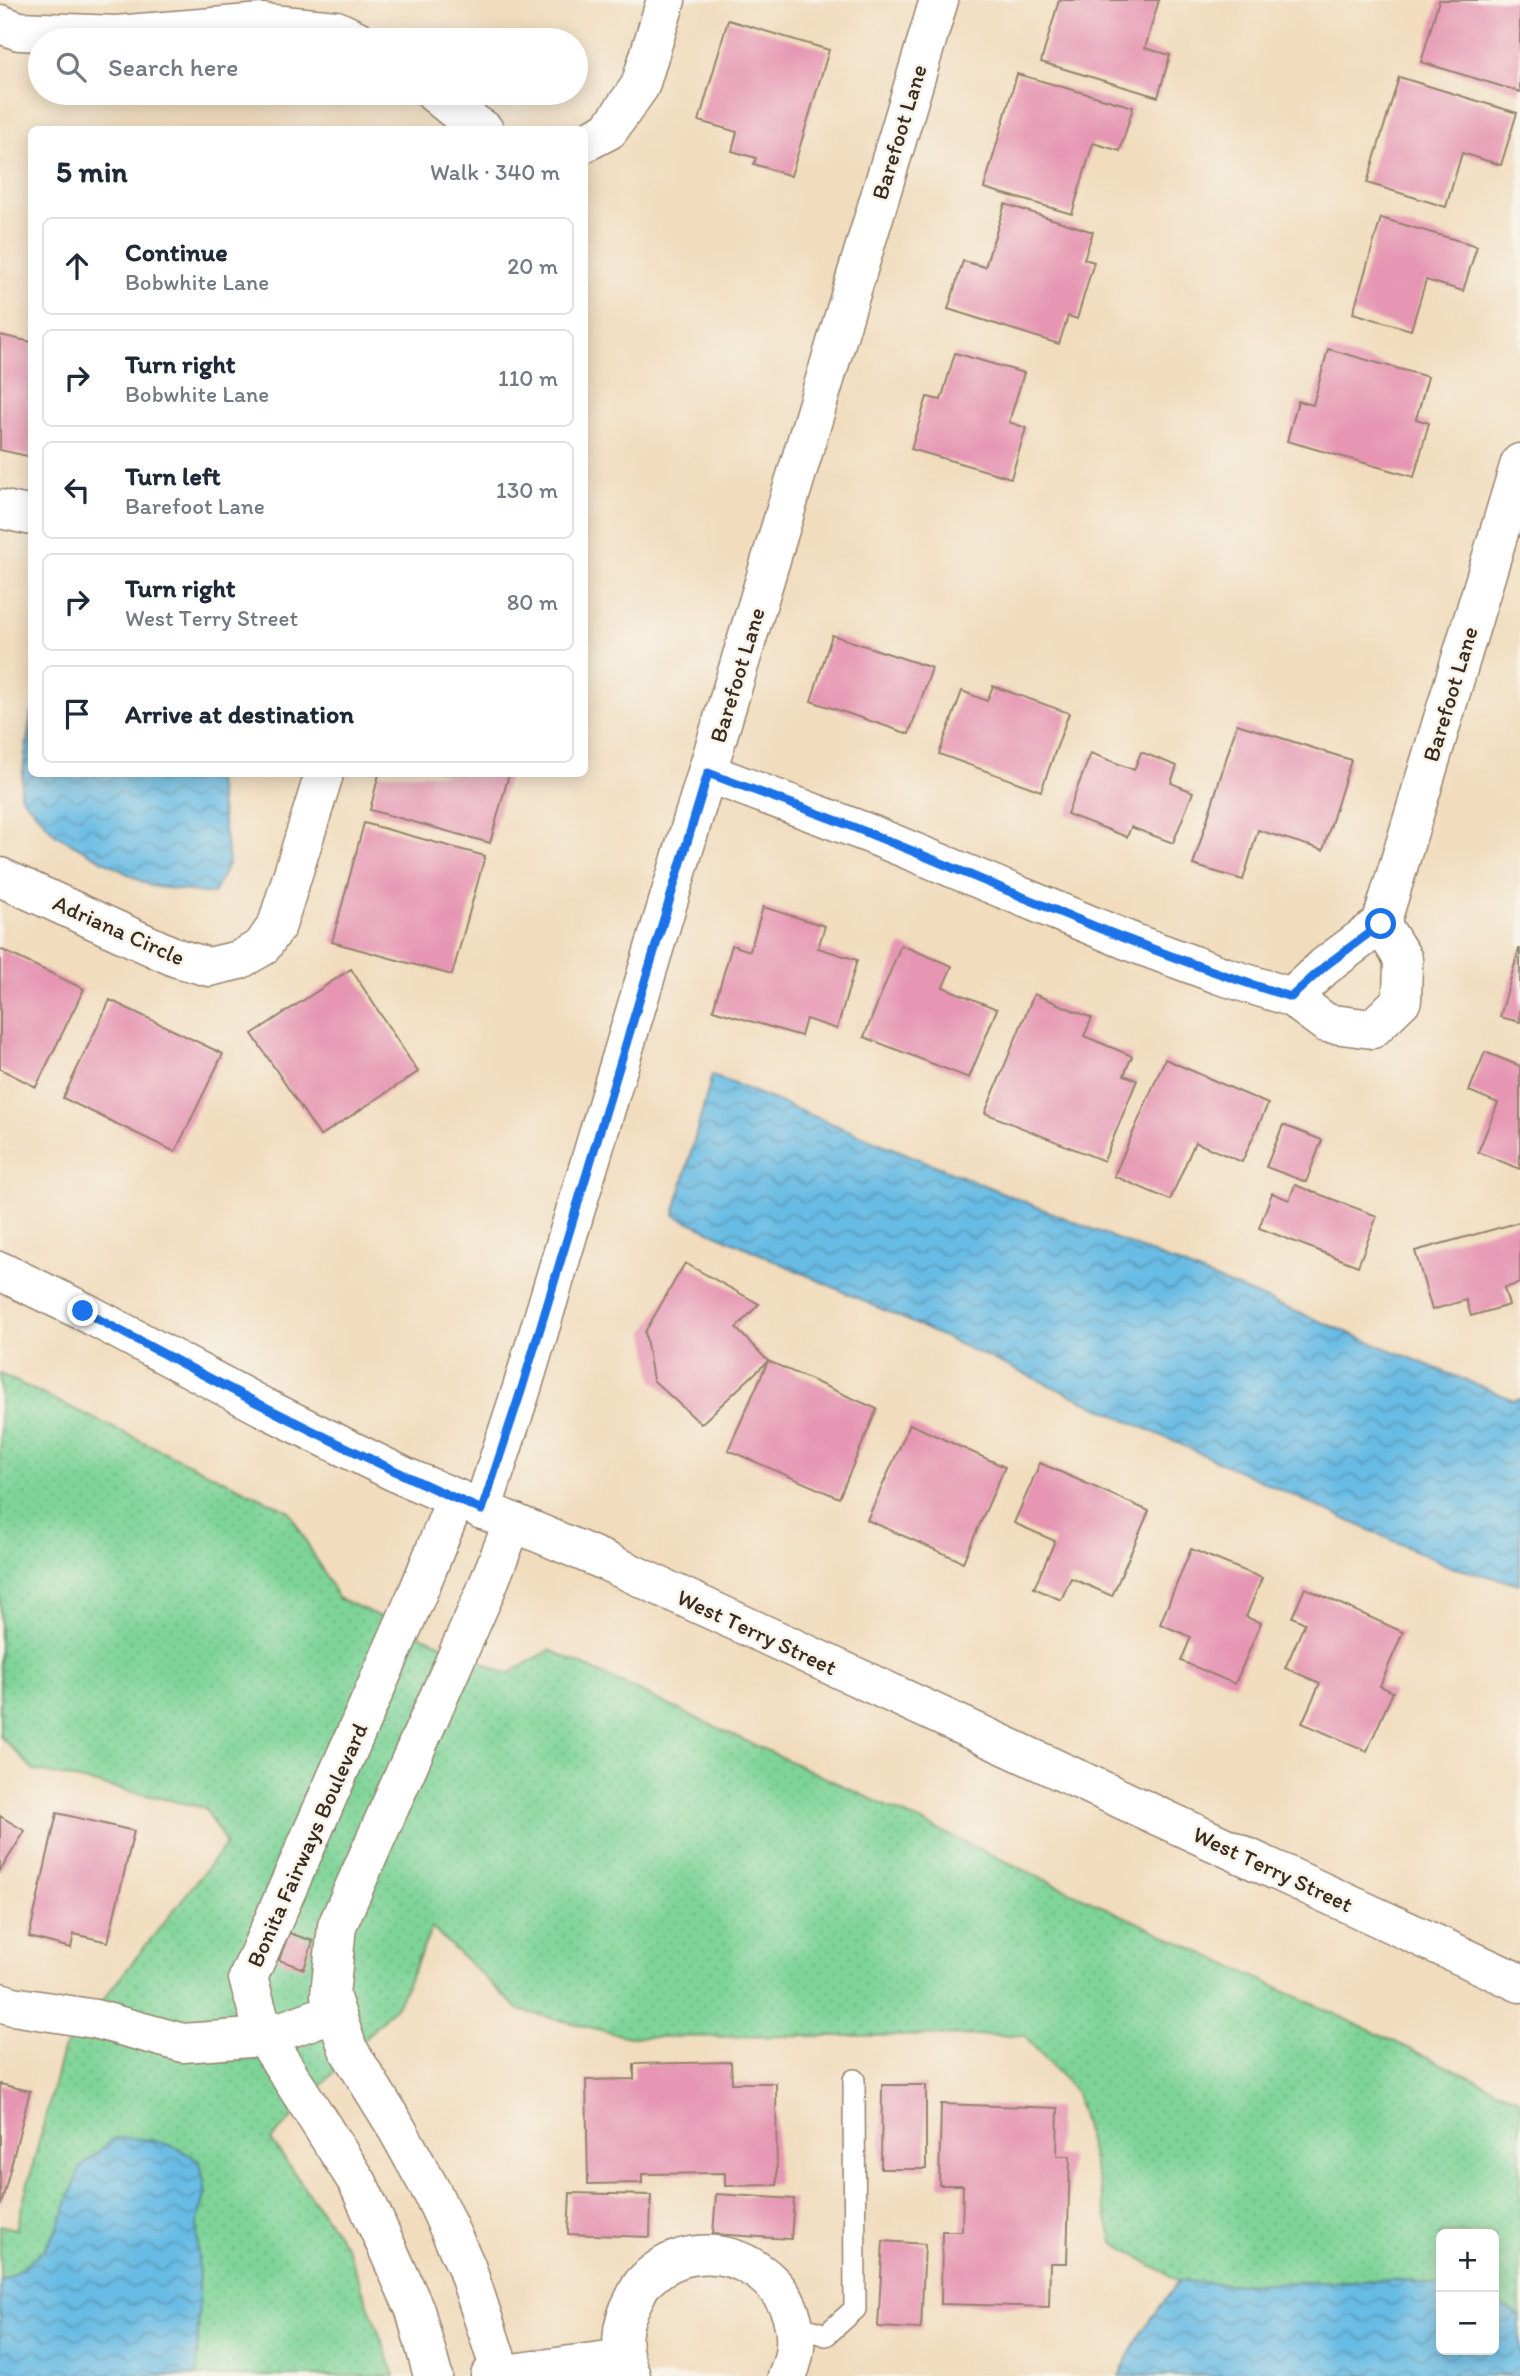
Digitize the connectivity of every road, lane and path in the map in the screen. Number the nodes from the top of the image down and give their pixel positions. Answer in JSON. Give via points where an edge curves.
{"nodes":[{"id":1,"x":666,"y":0,"type":"edge"},
{"id":2,"x":939,"y":0,"type":"edge"},
{"id":3,"x":0,"y":24,"type":"edge"},
{"id":4,"x":201,"y":28,"type":"edge"},
{"id":5,"x":315,"y":28,"type":"edge"},
{"id":6,"x":28,"y":31,"type":"edge"},
{"id":7,"x":449,"y":105,"type":"edge"},
{"id":8,"x":478,"y":126,"type":"edge"},
{"id":9,"x":588,"y":141,"type":"edge"},
{"id":10,"x":1520,"y":463,"type":"edge"},
{"id":11,"x":0,"y":509,"type":"edge"},
{"id":12,"x":28,"y":515,"type":"edge"},
{"id":13,"x":708,"y":773,"type":"junction"},
{"id":14,"x":323,"y":777,"type":"edge"},
{"id":15,"x":0,"y":877,"type":"edge"},
{"id":16,"x":1381,"y":924,"type":"junction"},
{"id":17,"x":1291,"y":997,"type":"junction"},
{"id":18,"x":0,"y":1271,"type":"edge"},
{"id":19,"x":484,"y":1510,"type":"junction"},
{"id":20,"x":1520,"y":1983,"type":"edge"},
{"id":21,"x":0,"y":2002,"type":"edge"},
{"id":22,"x":335,"y":2012,"type":"junction"},
{"id":23,"x":265,"y":2037,"type":"junction"},
{"id":24,"x":854,"y":2080,"type":"dead end"},
{"id":25,"x":794,"y":2325,"type":"junction"},
{"id":26,"x":627,"y":2367,"type":"edge"},
{"id":27,"x":433,"y":2376,"type":"edge"},
{"id":28,"x":498,"y":2376,"type":"edge"},
{"id":29,"x":787,"y":2376,"type":"edge"}],
"edges":[{"from":1,"to":9,"type":"street","via":[[640,86],[609,130]]},
{"from":2,"to":13,"type":"street","name":"Barefoot Lane"},
{"from":3,"to":6,"type":"street"},
{"from":4,"to":5,"type":"street","via":[[262,23]]},
{"from":7,"to":8,"type":"street"},
{"from":10,"to":16,"type":"street","name":"Barefoot Lane"},
{"from":11,"to":12,"type":"street"},
{"from":13,"to":17,"type":"street","via":[[1134,943]]},
{"from":13,"to":19,"type":"street","name":"Barefoot Lane"},
{"from":14,"to":15,"type":"street","name":"Adriana Circle","via":[[277,925],[262,947],[239,960],[209,967],[177,958]]},
{"from":16,"to":17,"type":"street"},
{"from":16,"to":17,"type":"street","via":[[1403,959],[1402,999],[1372,1029],[1326,1023]]},
{"from":18,"to":19,"type":"street","name":"West Terry Street","via":[[275,1413]]},
{"from":19,"to":20,"type":"street","name":"West Terry Street"},
{"from":19,"to":22,"type":"street","via":[[484,1595],[337,1926],[330,1995]]},
{"from":19,"to":23,"type":"street","name":"Bonita Fairways Boulevard","via":[[418,1592],[248,1978]]},
{"from":21,"to":23,"type":"street","via":[[95,2019],[183,2043]]},
{"from":22,"to":23,"type":"street"},
{"from":22,"to":28,"type":"street","via":[[348,2049],[439,2206],[466,2266]]},
{"from":23,"to":27,"type":"street","name":"Bonita Fairways Boulevard","via":[[358,2183],[415,2311]]},
{"from":24,"to":25,"type":"lane","via":[[855,2309],[826,2335]]},
{"from":25,"to":26,"type":"street","via":[[784,2298],[766,2276],[747,2263],[710,2253],[674,2260],[644,2281],[625,2316],[621,2345]]},
{"from":25,"to":29,"type":"street","via":[[795,2348]]},
{"from":26,"to":28,"type":"street"}]}
